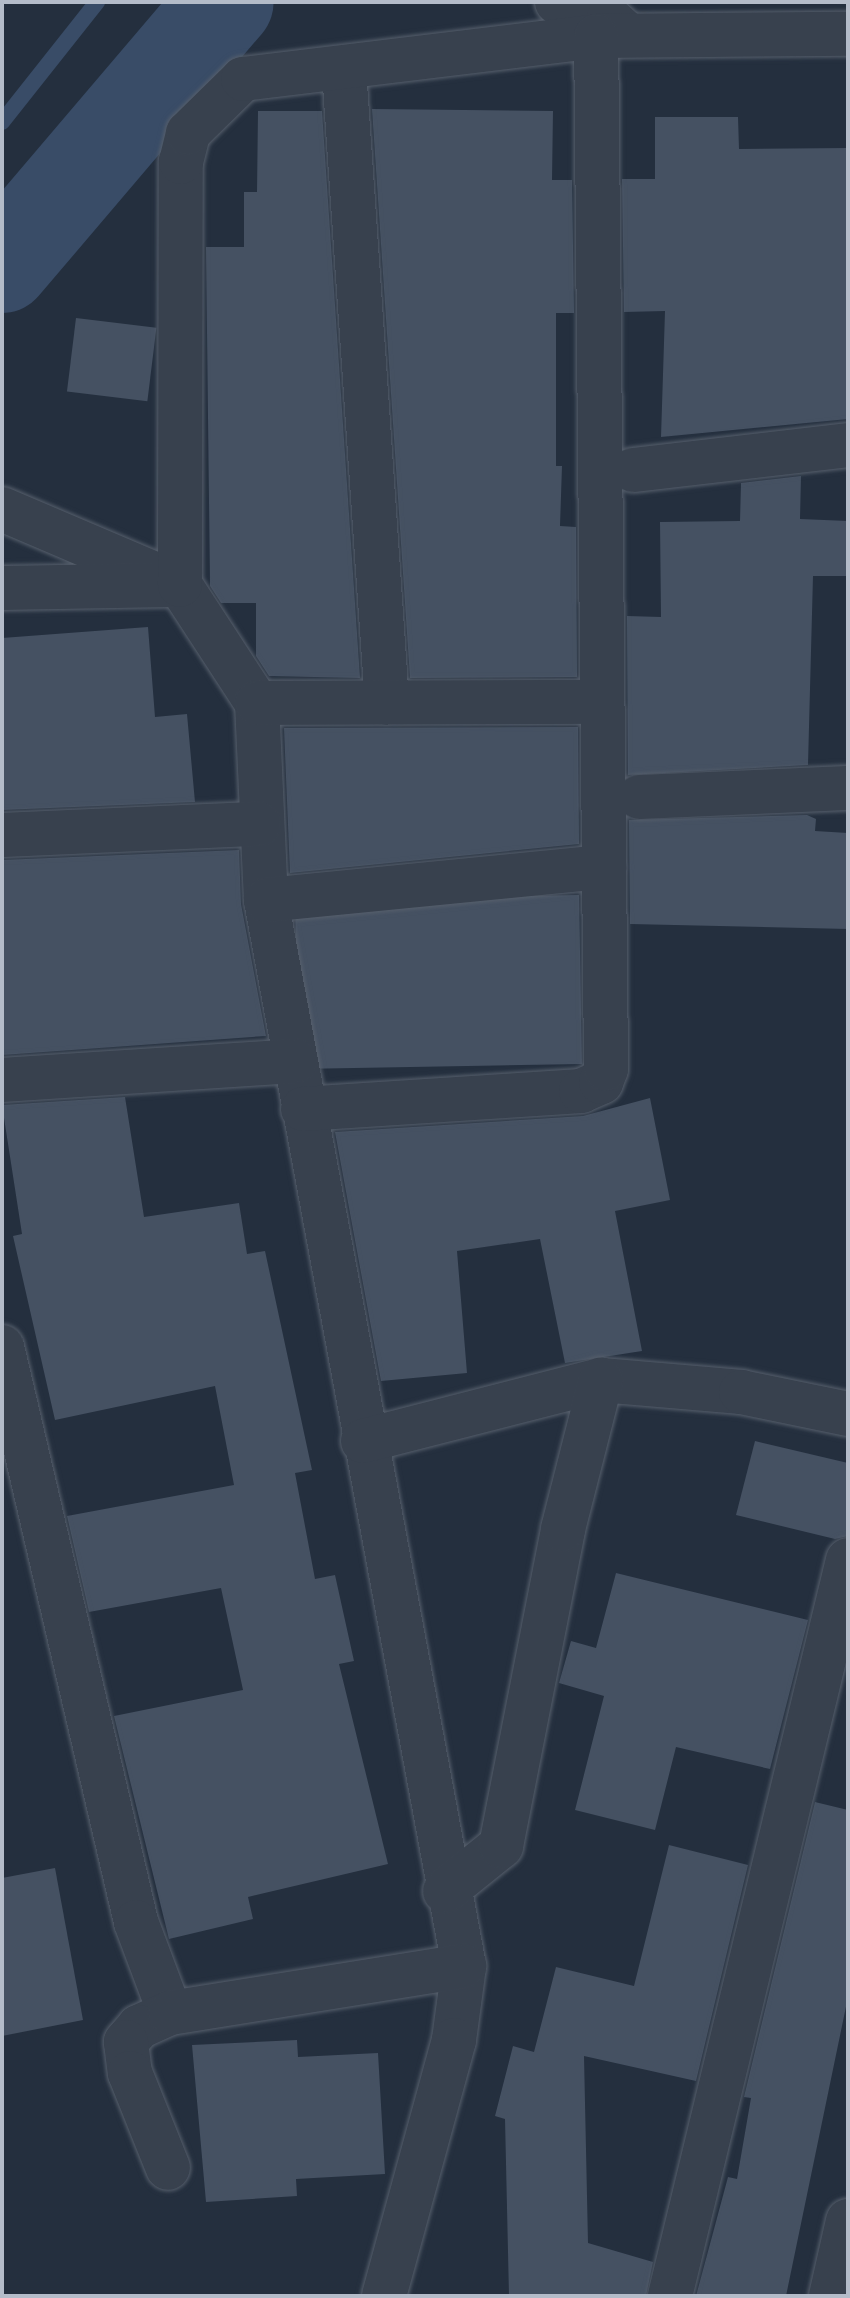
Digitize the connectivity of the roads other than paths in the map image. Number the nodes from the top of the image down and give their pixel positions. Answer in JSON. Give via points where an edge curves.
{"nodes":[{"id":1,"x":557,"y":2,"type":"edge"},
{"id":2,"x":848,"y":34,"type":"edge"},
{"id":3,"x":612,"y":36,"type":"junction"},
{"id":4,"x":344,"y":70,"type":"junction"},
{"id":5,"x":848,"y":445,"type":"edge"},
{"id":6,"x":633,"y":470,"type":"dead end"},
{"id":7,"x":2,"y":509,"type":"edge"},
{"id":8,"x":180,"y":585,"type":"junction"},
{"id":9,"x":2,"y":588,"type":"edge"},
{"id":10,"x":599,"y":702,"type":"junction"},
{"id":11,"x":257,"y":703,"type":"junction"},
{"id":12,"x":387,"y":703,"type":"junction"},
{"id":13,"x":848,"y":788,"type":"edge"},
{"id":14,"x":639,"y":797,"type":"dead end"},
{"id":15,"x":259,"y":824,"type":"junction"},
{"id":16,"x":2,"y":835,"type":"edge"},
{"id":17,"x":604,"y":867,"type":"junction"},
{"id":18,"x":266,"y":900,"type":"junction"},
{"id":19,"x":295,"y":1061,"type":"junction"},
{"id":20,"x":2,"y":1080,"type":"edge"},
{"id":21,"x":303,"y":1109,"type":"junction"},
{"id":22,"x":2,"y":1347,"type":"edge"},
{"id":23,"x":601,"y":1380,"type":"junction"},
{"id":24,"x":848,"y":1414,"type":"edge"},
{"id":25,"x":363,"y":1441,"type":"junction"},
{"id":26,"x":848,"y":1560,"type":"edge"},
{"id":27,"x":445,"y":1891,"type":"junction"},
{"id":28,"x":464,"y":1966,"type":"junction"},
{"id":29,"x":170,"y":2013,"type":"junction"},
{"id":30,"x":168,"y":2168,"type":"dead end"},
{"id":31,"x":848,"y":2221,"type":"edge"},
{"id":32,"x":384,"y":2296,"type":"edge"},
{"id":33,"x":670,"y":2296,"type":"edge"},
{"id":34,"x":831,"y":2296,"type":"edge"}],
"edges":[{"from":1,"to":3,"type":"street","via":[[609,18]]},
{"from":2,"to":3,"type":"street"},
{"from":3,"to":4,"type":"street"},
{"from":3,"to":10,"type":"street"},
{"from":4,"to":8,"type":"street","via":[[273,71],[243,79],[188,133],[181,162]]},
{"from":4,"to":12,"type":"street"},
{"from":5,"to":6,"type":"street"},
{"from":7,"to":8,"type":"street"},
{"from":8,"to":9,"type":"street"},
{"from":8,"to":11,"type":"street"},
{"from":10,"to":12,"type":"street"},
{"from":10,"to":17,"type":"street"},
{"from":11,"to":12,"type":"street"},
{"from":11,"to":15,"type":"street"},
{"from":13,"to":14,"type":"street"},
{"from":15,"to":16,"type":"street"},
{"from":15,"to":18,"type":"street"},
{"from":17,"to":18,"type":"street"},
{"from":17,"to":21,"type":"street","via":[[606,1069],[601,1082],[581,1091]]},
{"from":18,"to":19,"type":"street"},
{"from":19,"to":20,"type":"street"},
{"from":19,"to":21,"type":"street"},
{"from":21,"to":25,"type":"street"},
{"from":22,"to":29,"type":"street","via":[[136,1922]]},
{"from":23,"to":24,"type":"street","via":[[741,1392]]},
{"from":23,"to":25,"type":"street"},
{"from":23,"to":27,"type":"street","via":[[563,1529],[501,1846]]},
{"from":25,"to":27,"type":"street"},
{"from":26,"to":33,"type":"street"},
{"from":27,"to":28,"type":"street"},
{"from":28,"to":29,"type":"street"},
{"from":28,"to":32,"type":"street","via":[[454,2040]]},
{"from":29,"to":30,"type":"street","via":[[139,2027],[126,2042],[130,2073]]},
{"from":31,"to":34,"type":"street"}]}
